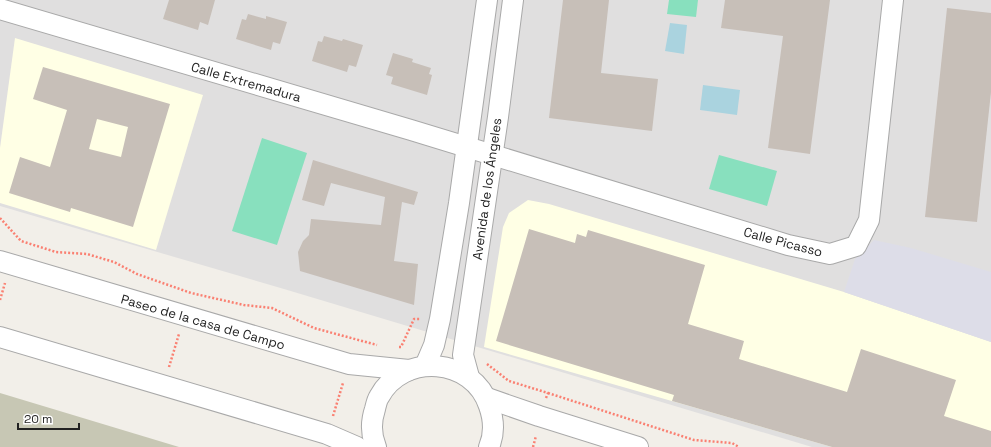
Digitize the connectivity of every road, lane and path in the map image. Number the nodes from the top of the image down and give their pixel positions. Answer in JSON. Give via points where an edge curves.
{"nodes":[{"id":1,"x":487,"y":0,"type":"edge"},
{"id":2,"x":513,"y":0,"type":"edge"},
{"id":3,"x":893,"y":0,"type":"edge"},
{"id":4,"x":0,"y":9,"type":"edge"},
{"id":5,"x":467,"y":147,"type":"junction"},
{"id":6,"x":492,"y":156,"type":"junction"},
{"id":7,"x":0,"y":218,"type":"edge"},
{"id":8,"x":0,"y":261,"type":"edge"},
{"id":9,"x":191,"y":293,"type":"junction"},
{"id":10,"x":184,"y":316,"type":"junction"},
{"id":11,"x":440,"y":319,"type":"junction"},
{"id":12,"x":0,"y":337,"type":"edge"},
{"id":13,"x":356,"y":339,"type":"junction"},
{"id":14,"x":379,"y":346,"type":"dead end"},
{"id":15,"x":396,"y":348,"type":"dead end"},
{"id":16,"x":349,"y":364,"type":"junction"},
{"id":17,"x":487,"y":364,"type":"dead end"},
{"id":18,"x":417,"y":368,"type":"junction"},
{"id":19,"x":469,"y":377,"type":"junction"},
{"id":20,"x":164,"y":385,"type":"junction"},
{"id":21,"x":548,"y":393,"type":"junction"},
{"id":22,"x":487,"y":398,"type":"junction"},
{"id":23,"x":539,"y":416,"type":"junction"},
{"id":24,"x":327,"y":434,"type":"junction"},
{"id":25,"x":357,"y":447,"type":"edge"},
{"id":26,"x":376,"y":447,"type":"edge"},
{"id":27,"x":489,"y":447,"type":"edge"},
{"id":28,"x":533,"y":447,"type":"edge"},
{"id":29,"x":638,"y":447,"type":"edge"},
{"id":30,"x":739,"y":447,"type":"edge"}],
"edges":[{"from":1,"to":5,"type":"street","name":"Avenida de los Ángeles"},
{"from":2,"to":6,"type":"street","name":"Avenida de los Ángeles"},
{"from":3,"to":6,"type":"street","name":"Calle Picasso","via":[[869,220],[856,246],[830,254],[788,245]]},
{"from":4,"to":5,"type":"street","name":"Calle Extremadura"},
{"from":5,"to":6,"type":"street","name":"Calle Extremadura"},
{"from":5,"to":11,"type":"street","name":"Avenida de los Ángeles"},
{"from":6,"to":19,"type":"street","name":"Avenida de los Ángeles","via":[[463,355]]},
{"from":7,"to":9,"type":"path","via":[[21,241],[56,252],[87,254],[114,262],[137,274]]},
{"from":8,"to":10,"type":"street","name":"Paseo de la casa de Campo"},
{"from":9,"to":10,"type":"path"},
{"from":9,"to":13,"type":"path","via":[[244,305],[272,308],[314,328]]},
{"from":10,"to":16,"type":"street","name":"Paseo de la casa de Campo"},
{"from":10,"to":20,"type":"path"},
{"from":11,"to":15,"type":"path","via":[[414,319],[401,347]]},
{"from":11,"to":18,"type":"street","name":"Avenida de los Ángeles","via":[[434,345]]},
{"from":12,"to":20,"type":"street"},
{"from":13,"to":14,"type":"path"},
{"from":13,"to":16,"type":"path"},
{"from":16,"to":18,"type":"street","name":"Paseo de la casa de Campo"},
{"from":16,"to":24,"type":"path"},
{"from":17,"to":21,"type":"path","via":[[510,381]]},
{"from":18,"to":19,"type":"street","name":"Paseo de la casa de Campo","via":[[440,366]]},
{"from":18,"to":26,"type":"street","via":[[391,381],[379,397],[372,417],[372,437]]},
{"from":19,"to":22,"type":"street"},
{"from":20,"to":24,"type":"street"},
{"from":21,"to":23,"type":"path"},
{"from":21,"to":30,"type":"path","via":[[694,440],[732,443]]},
{"from":22,"to":23,"type":"street"},
{"from":22,"to":27,"type":"street","via":[[493,418]]},
{"from":23,"to":28,"type":"path"},
{"from":23,"to":29,"type":"street"},
{"from":24,"to":25,"type":"street"}]}
